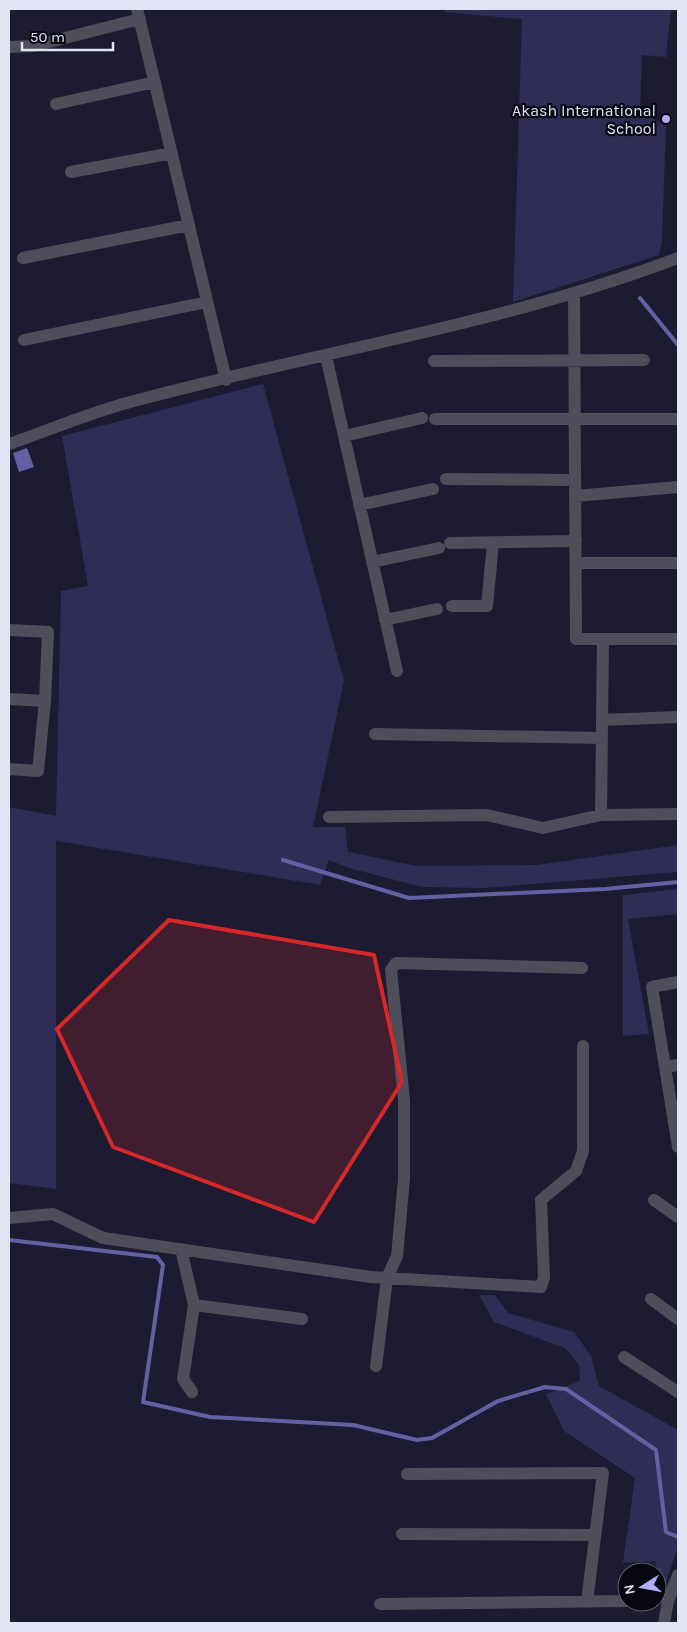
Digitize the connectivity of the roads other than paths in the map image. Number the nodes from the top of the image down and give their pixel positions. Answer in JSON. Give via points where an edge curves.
{"nodes":[{"id":1,"x":139,"y":14,"type":"edge"},
{"id":2,"x":9,"y":47,"type":"edge"},
{"id":3,"x":155,"y":82,"type":"junction"},
{"id":4,"x":56,"y":104,"type":"dead end"},
{"id":5,"x":172,"y":153,"type":"junction"},
{"id":6,"x":71,"y":172,"type":"dead end"},
{"id":7,"x":189,"y":225,"type":"junction"},
{"id":8,"x":22,"y":258,"type":"dead end"},
{"id":9,"x":678,"y":258,"type":"edge"},
{"id":10,"x":574,"y":293,"type":"junction"},
{"id":11,"x":208,"y":302,"type":"junction"},
{"id":12,"x":24,"y":340,"type":"dead end"},
{"id":13,"x":326,"y":356,"type":"junction"},
{"id":14,"x":644,"y":360,"type":"dead end"},
{"id":15,"x":434,"y":361,"type":"dead end"},
{"id":16,"x":574,"y":361,"type":"junction"},
{"id":17,"x":226,"y":380,"type":"junction"},
{"id":18,"x":422,"y":418,"type":"dead end"},
{"id":19,"x":678,"y":419,"type":"edge"},
{"id":20,"x":435,"y":420,"type":"dead end"},
{"id":21,"x":575,"y":420,"type":"junction"},
{"id":22,"x":344,"y":436,"type":"junction"},
{"id":23,"x":9,"y":444,"type":"edge"},
{"id":24,"x":446,"y":479,"type":"dead end"},
{"id":25,"x":575,"y":480,"type":"junction"},
{"id":26,"x":678,"y":487,"type":"edge"},
{"id":27,"x":433,"y":489,"type":"dead end"},
{"id":28,"x":575,"y":496,"type":"junction"},
{"id":29,"x":359,"y":505,"type":"junction"},
{"id":30,"x":576,"y":541,"type":"junction"},
{"id":31,"x":493,"y":543,"type":"junction"},
{"id":32,"x":372,"y":562,"type":"junction"},
{"id":33,"x":678,"y":563,"type":"edge"},
{"id":34,"x":576,"y":564,"type":"junction"},
{"id":35,"x":452,"y":606,"type":"dead end"},
{"id":36,"x":437,"y":609,"type":"dead end"},
{"id":37,"x":385,"y":620,"type":"junction"},
{"id":38,"x":9,"y":630,"type":"edge"},
{"id":39,"x":603,"y":639,"type":"junction"},
{"id":40,"x":678,"y":639,"type":"edge"},
{"id":41,"x":397,"y":672,"type":"dead end"},
{"id":42,"x":9,"y":699,"type":"edge"},
{"id":43,"x":44,"y":701,"type":"junction"},
{"id":44,"x":678,"y":717,"type":"edge"},
{"id":45,"x":602,"y":720,"type":"junction"},
{"id":46,"x":375,"y":734,"type":"dead end"},
{"id":47,"x":602,"y":738,"type":"junction"},
{"id":48,"x":9,"y":769,"type":"edge"},
{"id":49,"x":678,"y":814,"type":"edge"},
{"id":50,"x":601,"y":815,"type":"junction"},
{"id":51,"x":328,"y":816,"type":"dead end"},
{"id":52,"x":582,"y":968,"type":"dead end"},
{"id":53,"x":678,"y":982,"type":"edge"},
{"id":54,"x":583,"y":1046,"type":"dead end"},
{"id":55,"x":678,"y":1064,"type":"edge"},
{"id":56,"x":665,"y":1067,"type":"junction"},
{"id":57,"x":676,"y":1125,"type":"edge"},
{"id":58,"x":678,"y":1148,"type":"edge"},
{"id":59,"x":654,"y":1200,"type":"dead end"},
{"id":60,"x":678,"y":1217,"type":"edge"},
{"id":61,"x":9,"y":1218,"type":"edge"},
{"id":62,"x":181,"y":1248,"type":"junction"},
{"id":63,"x":387,"y":1278,"type":"junction"},
{"id":64,"x":651,"y":1299,"type":"dead end"},
{"id":65,"x":194,"y":1304,"type":"junction"},
{"id":66,"x":302,"y":1319,"type":"dead end"},
{"id":67,"x":678,"y":1319,"type":"edge"},
{"id":68,"x":624,"y":1357,"type":"dead end"},
{"id":69,"x":376,"y":1366,"type":"dead end"},
{"id":70,"x":192,"y":1392,"type":"dead end"},
{"id":71,"x":678,"y":1392,"type":"edge"},
{"id":72,"x":407,"y":1474,"type":"dead end"},
{"id":73,"x":402,"y":1534,"type":"dead end"},
{"id":74,"x":595,"y":1535,"type":"junction"},
{"id":75,"x":678,"y":1575,"type":"edge"},
{"id":76,"x":667,"y":1594,"type":"edge"},
{"id":77,"x":617,"y":1601,"type":"edge"},
{"id":78,"x":587,"y":1602,"type":"junction"},
{"id":79,"x":380,"y":1604,"type":"dead end"}],
"edges":[{"from":1,"to":2,"type":"street","via":[[32,46]]},
{"from":1,"to":3,"type":"street"},
{"from":3,"to":4,"type":"street"},
{"from":3,"to":5,"type":"street"},
{"from":5,"to":6,"type":"street"},
{"from":5,"to":7,"type":"street"},
{"from":7,"to":8,"type":"street"},
{"from":7,"to":11,"type":"street"},
{"from":9,"to":10,"type":"street"},
{"from":10,"to":13,"type":"street","via":[[512,312]]},
{"from":10,"to":16,"type":"street"},
{"from":11,"to":12,"type":"street"},
{"from":11,"to":17,"type":"street"},
{"from":13,"to":17,"type":"street"},
{"from":13,"to":22,"type":"street"},
{"from":14,"to":16,"type":"street"},
{"from":15,"to":16,"type":"street"},
{"from":16,"to":21,"type":"street"},
{"from":17,"to":23,"type":"street","via":[[122,404]]},
{"from":18,"to":22,"type":"street"},
{"from":19,"to":21,"type":"street"},
{"from":20,"to":21,"type":"street"},
{"from":21,"to":25,"type":"street"},
{"from":22,"to":29,"type":"street"},
{"from":24,"to":25,"type":"street"},
{"from":25,"to":28,"type":"street"},
{"from":26,"to":28,"type":"street"},
{"from":27,"to":29,"type":"street"},
{"from":28,"to":30,"type":"street"},
{"from":29,"to":32,"type":"street"},
{"from":30,"to":31,"type":"street"},
{"from":30,"to":34,"type":"street"},
{"from":31,"to":32,"type":"street","via":[[444,546]]},
{"from":31,"to":35,"type":"street","via":[[487,606]]},
{"from":32,"to":37,"type":"street"},
{"from":33,"to":34,"type":"street"},
{"from":34,"to":39,"type":"street","via":[[576,640]]},
{"from":36,"to":37,"type":"street"},
{"from":37,"to":41,"type":"street"},
{"from":38,"to":43,"type":"street","via":[[48,632]]},
{"from":39,"to":40,"type":"street"},
{"from":39,"to":45,"type":"street"},
{"from":42,"to":43,"type":"street"},
{"from":43,"to":48,"type":"street","via":[[38,771]]},
{"from":44,"to":45,"type":"street"},
{"from":45,"to":47,"type":"street"},
{"from":46,"to":47,"type":"street"},
{"from":47,"to":50,"type":"street"},
{"from":49,"to":50,"type":"street"},
{"from":50,"to":51,"type":"street","via":[[543,828],[487,815]]},
{"from":52,"to":63,"type":"street","via":[[396,963],[391,970],[404,1100],[404,1179],[397,1256]]},
{"from":53,"to":56,"type":"street","via":[[652,987]]},
{"from":54,"to":63,"type":"street","via":[[583,1151],[576,1171],[541,1200],[544,1277],[541,1287]]},
{"from":55,"to":56,"type":"street"},
{"from":56,"to":57,"type":"street"},
{"from":57,"to":58,"type":"street"},
{"from":59,"to":60,"type":"street"},
{"from":61,"to":62,"type":"street","via":[[53,1214],[102,1238]]},
{"from":62,"to":63,"type":"street"},
{"from":62,"to":65,"type":"street"},
{"from":63,"to":69,"type":"street"},
{"from":64,"to":67,"type":"street"},
{"from":65,"to":66,"type":"street"},
{"from":65,"to":70,"type":"street","via":[[183,1379]]},
{"from":68,"to":71,"type":"street"},
{"from":72,"to":74,"type":"street","via":[[603,1473]]},
{"from":73,"to":74,"type":"street"},
{"from":74,"to":78,"type":"street"},
{"from":75,"to":76,"type":"street"},
{"from":77,"to":78,"type":"street"},
{"from":78,"to":79,"type":"street"}]}
